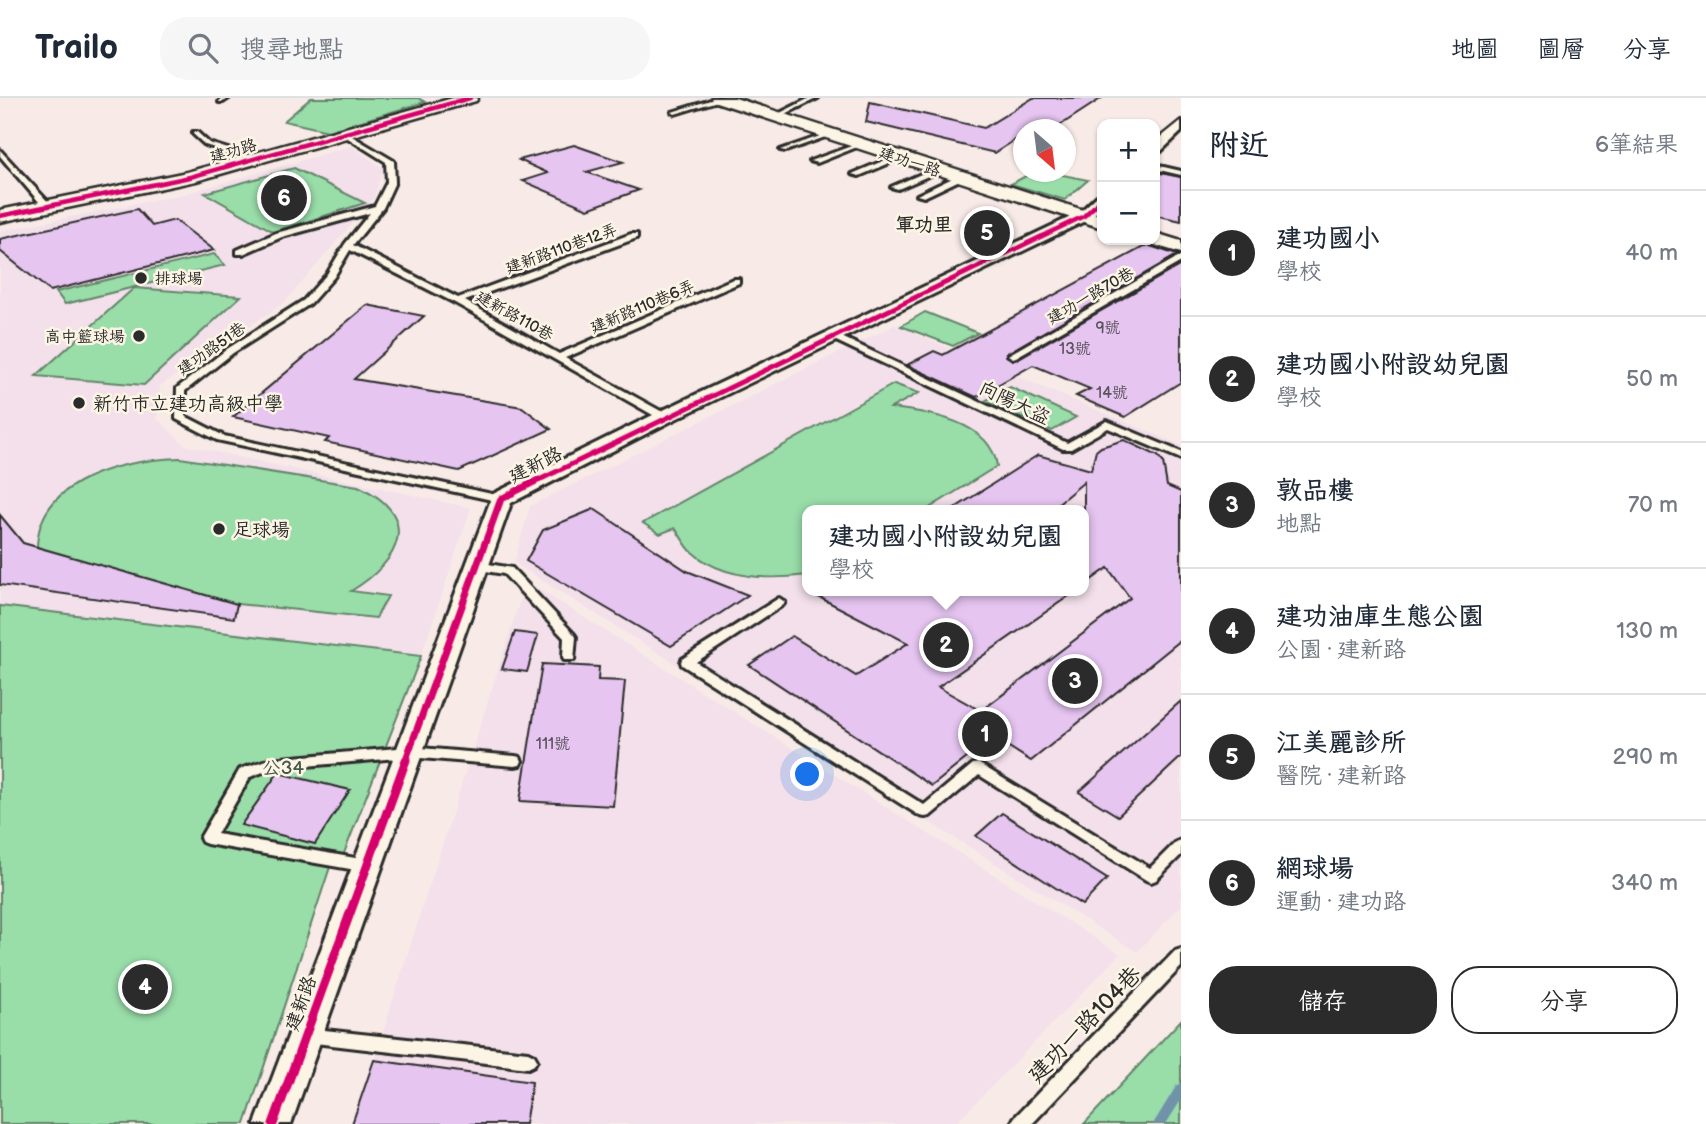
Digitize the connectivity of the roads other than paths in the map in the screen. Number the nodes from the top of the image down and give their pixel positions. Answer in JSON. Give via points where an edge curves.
{"nodes":[{"id":1,"x":470,"y":98,"type":"edge"},
{"id":2,"x":720,"y":98,"type":"edge"},
{"id":3,"x":815,"y":98,"type":"edge"},
{"id":4,"x":675,"y":112,"type":"dead end"},
{"id":5,"x":775,"y":117,"type":"junction"},
{"id":6,"x":1181,"y":126,"type":"edge"},
{"id":7,"x":195,"y":133,"type":"dead end"},
{"id":8,"x":345,"y":134,"type":"junction"},
{"id":9,"x":828,"y":135,"type":"junction"},
{"id":10,"x":859,"y":145,"type":"junction"},
{"id":11,"x":1160,"y":145,"type":"edge"},
{"id":12,"x":784,"y":150,"type":"dead end"},
{"id":13,"x":0,"y":152,"type":"edge"},
{"id":14,"x":900,"y":157,"type":"junction"},
{"id":15,"x":256,"y":159,"type":"junction"},
{"id":16,"x":814,"y":161,"type":"dead end"},
{"id":17,"x":1160,"y":168,"type":"edge"},
{"id":18,"x":938,"y":170,"type":"junction"},
{"id":19,"x":1181,"y":173,"type":"edge"},
{"id":20,"x":856,"y":174,"type":"dead end"},
{"id":21,"x":962,"y":177,"type":"junction"},
{"id":22,"x":895,"y":187,"type":"dead end"},
{"id":23,"x":921,"y":195,"type":"dead end"},
{"id":24,"x":48,"y":207,"type":"junction"},
{"id":25,"x":379,"y":207,"type":"junction"},
{"id":26,"x":0,"y":216,"type":"edge"},
{"id":27,"x":1093,"y":219,"type":"edge"},
{"id":28,"x":634,"y":236,"type":"dead end"},
{"id":29,"x":1160,"y":241,"type":"edge"},
{"id":30,"x":348,"y":246,"type":"junction"},
{"id":31,"x":1181,"y":247,"type":"edge"},
{"id":32,"x":240,"y":252,"type":"dead end"},
{"id":33,"x":1181,"y":259,"type":"edge"},
{"id":34,"x":736,"y":282,"type":"dead end"},
{"id":35,"x":458,"y":301,"type":"junction"},
{"id":36,"x":833,"y":336,"type":"junction"},
{"id":37,"x":1013,"y":355,"type":"dead end"},
{"id":38,"x":559,"y":357,"type":"junction"},
{"id":39,"x":664,"y":416,"type":"junction"},
{"id":40,"x":1181,"y":456,"type":"edge"},
{"id":41,"x":502,"y":499,"type":"junction"},
{"id":42,"x":477,"y":566,"type":"junction"},
{"id":43,"x":779,"y":602,"type":"dead end"},
{"id":44,"x":569,"y":657,"type":"dead end"},
{"id":45,"x":409,"y":752,"type":"junction"},
{"id":46,"x":515,"y":761,"type":"dead end"},
{"id":47,"x":1181,"y":846,"type":"edge"},
{"id":48,"x":367,"y":866,"type":"junction"},
{"id":49,"x":1181,"y":956,"type":"edge"},
{"id":50,"x":305,"y":1035,"type":"junction"},
{"id":51,"x":528,"y":1060,"type":"dead end"},
{"id":52,"x":273,"y":1124,"type":"edge"},
{"id":53,"x":1020,"y":1124,"type":"edge"}],
"edges":[{"from":1,"to":8,"type":"street","name":"建功路"},
{"from":2,"to":4,"type":"lane"},
{"from":2,"to":5,"type":"street","name":"建功一路"},
{"from":3,"to":5,"type":"lane"},
{"from":5,"to":9,"type":"street","name":"建功一路"},
{"from":6,"to":11,"type":"street"},
{"from":7,"to":15,"type":"lane","via":[[206,144]]},
{"from":8,"to":15,"type":"street","name":"建功路"},
{"from":8,"to":25,"type":"lane","name":"建功路51巷","via":[[390,161],[391,182]]},
{"from":9,"to":10,"type":"street","name":"建功一路"},
{"from":9,"to":12,"type":"lane"},
{"from":10,"to":14,"type":"street","name":"建功一路"},
{"from":10,"to":16,"type":"lane"},
{"from":13,"to":24,"type":"lane"},
{"from":14,"to":18,"type":"street","name":"建功一路"},
{"from":14,"to":20,"type":"lane"},
{"from":15,"to":24,"type":"street","name":"建功路"},
{"from":17,"to":19,"type":"lane"},
{"from":18,"to":21,"type":"street","name":"建功一路"},
{"from":18,"to":22,"type":"lane"},
{"from":21,"to":23,"type":"lane"},
{"from":21,"to":27,"type":"street","name":"建功一路"},
{"from":24,"to":26,"type":"street","name":"建功路"},
{"from":25,"to":30,"type":"lane","name":"建功路51巷"},
{"from":25,"to":32,"type":"lane","via":[[279,235]]},
{"from":27,"to":36,"type":"street","name":"建新路"},
{"from":28,"to":35,"type":"lane","name":"建新路110巷12弄"},
{"from":29,"to":31,"type":"street"},
{"from":30,"to":35,"type":"lane","name":"建新路110巷"},
{"from":30,"to":41,"type":"lane","name":"建功路51巷","via":[[307,302],[230,351],[180,390],[180,417],[220,438]]},
{"from":33,"to":37,"type":"lane","name":"建功一路70巷"},
{"from":34,"to":38,"type":"lane","name":"建新路110巷6弄"},
{"from":35,"to":38,"type":"lane","name":"建新路110巷"},
{"from":36,"to":39,"type":"street","name":"建新路"},
{"from":36,"to":40,"type":"lane","name":"向陽大盜","via":[[1067,447],[1107,424]]},
{"from":38,"to":39,"type":"lane","name":"建新路110巷"},
{"from":39,"to":41,"type":"street","name":"建新路"},
{"from":41,"to":42,"type":"street","name":"建新路"},
{"from":42,"to":44,"type":"lane","via":[[508,571],[570,637]]},
{"from":42,"to":45,"type":"street","name":"建新路"},
{"from":43,"to":47,"type":"lane","via":[[687,662],[925,812],[978,768],[1151,876]]},
{"from":45,"to":46,"type":"lane"},
{"from":45,"to":48,"type":"street","name":"建新路"},
{"from":45,"to":48,"type":"lane","via":[[270,764],[245,774],[207,838]]},
{"from":48,"to":50,"type":"street","name":"建新路"},
{"from":49,"to":53,"type":"lane","name":"建功一路104巷"},
{"from":50,"to":51,"type":"lane"},
{"from":50,"to":52,"type":"street","name":"建新路"}]}
